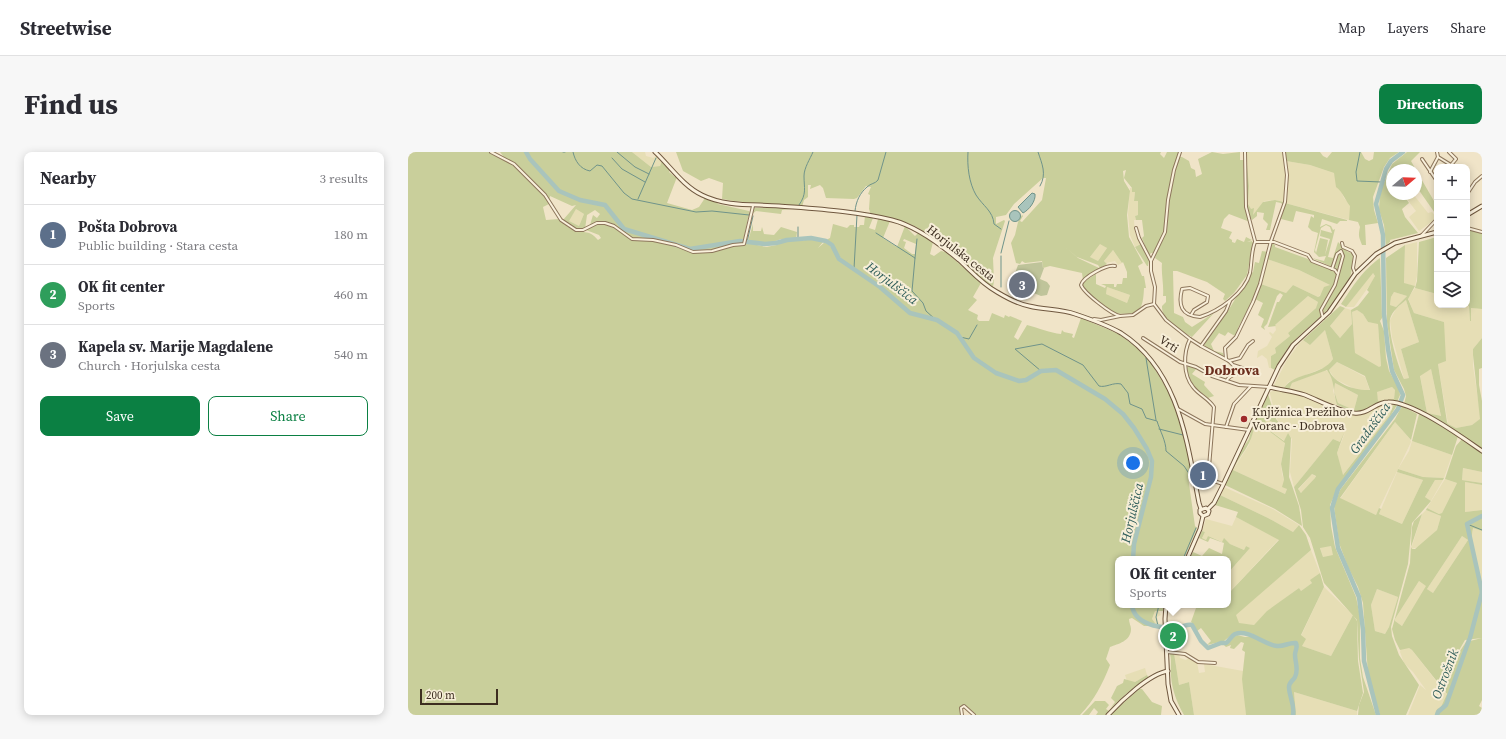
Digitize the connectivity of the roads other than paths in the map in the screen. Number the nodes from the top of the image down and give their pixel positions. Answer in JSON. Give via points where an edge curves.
{"nodes":[{"id":1,"x":491,"y":152,"type":"edge"},
{"id":2,"x":655,"y":152,"type":"edge"},
{"id":3,"x":1180,"y":152,"type":"edge"},
{"id":4,"x":1245,"y":152,"type":"edge"},
{"id":5,"x":1284,"y":152,"type":"edge"},
{"id":6,"x":1437,"y":152,"type":"edge"},
{"id":7,"x":1449,"y":152,"type":"edge"},
{"id":8,"x":1438,"y":157,"type":"junction"},
{"id":9,"x":1422,"y":159,"type":"dead end"},
{"id":10,"x":1430,"y":172,"type":"junction"},
{"id":11,"x":1482,"y":176,"type":"edge"},
{"id":12,"x":1434,"y":177,"type":"edge"},
{"id":13,"x":1470,"y":190,"type":"edge"},
{"id":14,"x":753,"y":206,"type":"junction"},
{"id":15,"x":1482,"y":206,"type":"edge"},
{"id":16,"x":1470,"y":213,"type":"edge"},
{"id":17,"x":1434,"y":223,"type":"edge"},
{"id":18,"x":1136,"y":228,"type":"dead end"},
{"id":19,"x":1470,"y":229,"type":"edge"},
{"id":20,"x":1482,"y":232,"type":"edge"},
{"id":21,"x":1434,"y":233,"type":"edge"},
{"id":22,"x":1421,"y":236,"type":"junction"},
{"id":23,"x":1271,"y":241,"type":"junction"},
{"id":24,"x":1255,"y":242,"type":"junction"},
{"id":25,"x":1342,"y":243,"type":"dead end"},
{"id":26,"x":1151,"y":261,"type":"junction"},
{"id":27,"x":1115,"y":266,"type":"dead end"},
{"id":28,"x":1332,"y":269,"type":"junction"},
{"id":29,"x":1337,"y":273,"type":"junction"},
{"id":30,"x":1355,"y":274,"type":"junction"},
{"id":31,"x":1231,"y":300,"type":"junction"},
{"id":32,"x":1154,"y":304,"type":"junction"},
{"id":33,"x":1191,"y":315,"type":"junction"},
{"id":34,"x":1120,"y":316,"type":"junction"},
{"id":35,"x":1323,"y":318,"type":"junction"},
{"id":36,"x":1090,"y":320,"type":"junction"},
{"id":37,"x":1143,"y":338,"type":"dead end"},
{"id":38,"x":1190,"y":339,"type":"junction"},
{"id":39,"x":1253,"y":341,"type":"dead end"},
{"id":40,"x":1201,"y":346,"type":"junction"},
{"id":41,"x":1227,"y":360,"type":"junction"},
{"id":42,"x":1185,"y":364,"type":"junction"},
{"id":43,"x":1227,"y":380,"type":"junction"},
{"id":44,"x":1252,"y":386,"type":"junction"},
{"id":45,"x":1269,"y":387,"type":"junction"},
{"id":46,"x":1178,"y":409,"type":"junction"},
{"id":47,"x":1213,"y":426,"type":"junction"},
{"id":48,"x":1226,"y":427,"type":"junction"},
{"id":49,"x":1249,"y":430,"type":"junction"},
{"id":50,"x":1482,"y":451,"type":"edge"},
{"id":51,"x":1223,"y":484,"type":"junction"},
{"id":52,"x":1201,"y":509,"type":"junction"},
{"id":53,"x":1208,"y":509,"type":"junction"},
{"id":54,"x":1203,"y":516,"type":"junction"},
{"id":55,"x":1188,"y":556,"type":"edge"},
{"id":56,"x":1166,"y":608,"type":"edge"},
{"id":57,"x":1167,"y":652,"type":"junction"},
{"id":58,"x":1215,"y":663,"type":"dead end"},
{"id":59,"x":1168,"y":670,"type":"junction"},
{"id":60,"x":962,"y":715,"type":"edge"},
{"id":61,"x":974,"y":715,"type":"edge"},
{"id":62,"x":1108,"y":715,"type":"edge"},
{"id":63,"x":1179,"y":715,"type":"edge"}],
"edges":[{"from":1,"to":14,"type":"street","via":[[514,164],[545,195],[561,220],[576,230],[605,223],[614,226],[632,239],[653,240],[693,252],[712,251],[733,244],[744,244]]},
{"from":2,"to":14,"type":"street","name":"Horjulska cesta","via":[[700,194]]},
{"from":3,"to":26,"type":"street","via":[[1168,200],[1165,232]]},
{"from":4,"to":24,"type":"street","via":[[1246,207]]},
{"from":5,"to":23,"type":"street","via":[[1287,192]]},
{"from":6,"to":8,"type":"street"},
{"from":7,"to":8,"type":"street","via":[[1456,159],[1451,165]]},
{"from":8,"to":10,"type":"street"},
{"from":9,"to":10,"type":"street"},
{"from":10,"to":12,"type":"street"},
{"from":11,"to":13,"type":"street"},
{"from":14,"to":36,"type":"street","name":"Horjulska cesta","via":[[846,212],[900,222],[938,244],[985,284],[1013,300],[1030,306],[1069,312]]},
{"from":15,"to":16,"type":"street"},
{"from":17,"to":22,"type":"street"},
{"from":18,"to":26,"type":"street"},
{"from":19,"to":20,"type":"street"},
{"from":21,"to":22,"type":"street"},
{"from":22,"to":30,"type":"street","via":[[1391,245],[1376,254]]},
{"from":23,"to":24,"type":"street"},
{"from":23,"to":28,"type":"street","via":[[1308,254],[1312,261]]},
{"from":23,"to":41,"type":"street","via":[[1260,284],[1239,331],[1225,348]]},
{"from":24,"to":31,"type":"street","via":[[1248,278]]},
{"from":25,"to":30,"type":"street","via":[[1343,247],[1352,251],[1355,256]]},
{"from":26,"to":32,"type":"street","via":[[1155,286]]},
{"from":27,"to":34,"type":"street","via":[[1103,267],[1083,280],[1082,285],[1084,291],[1112,313]]},
{"from":28,"to":29,"type":"street"},
{"from":28,"to":29,"type":"street","via":[[1337,254],[1341,252],[1343,256]]},
{"from":29,"to":35,"type":"street","via":[[1332,291],[1321,310]]},
{"from":30,"to":35,"type":"street","via":[[1335,305]]},
{"from":31,"to":33,"type":"street","via":[[1204,316]]},
{"from":31,"to":40,"type":"street"},
{"from":32,"to":34,"type":"street","via":[[1146,306],[1137,314]]},
{"from":32,"to":38,"type":"street","via":[[1166,320]]},
{"from":33,"to":33,"type":"street","via":[[1207,302],[1208,296],[1184,287],[1182,309]]},
{"from":34,"to":36,"type":"street"},
{"from":35,"to":45,"type":"street","via":[[1299,338],[1287,353]]},
{"from":36,"to":46,"type":"street","name":"Horjulska cesta","via":[[1121,334],[1146,354],[1162,377]]},
{"from":37,"to":42,"type":"street","name":"Vrti"},
{"from":38,"to":40,"type":"street"},
{"from":38,"to":42,"type":"street"},
{"from":39,"to":41,"type":"street","via":[[1240,358]]},
{"from":40,"to":41,"type":"street"},
{"from":41,"to":43,"type":"street","via":[[1245,371],[1230,376]]},
{"from":42,"to":43,"type":"street"},
{"from":42,"to":47,"type":"street","via":[[1190,383],[1214,407]]},
{"from":43,"to":44,"type":"street","via":[[1239,385]]},
{"from":44,"to":45,"type":"street"},
{"from":44,"to":48,"type":"street","via":[[1234,404]]},
{"from":45,"to":49,"type":"street"},
{"from":45,"to":50,"type":"street","via":[[1305,395],[1352,412],[1368,411],[1386,402],[1394,402],[1439,422]]},
{"from":46,"to":47,"type":"street","via":[[1199,422]]},
{"from":46,"to":52,"type":"street","name":"Horjulska cesta","via":[[1190,448]]},
{"from":47,"to":48,"type":"street"},
{"from":47,"to":51,"type":"street","via":[[1208,479]]},
{"from":48,"to":49,"type":"street"},
{"from":49,"to":51,"type":"street"},
{"from":51,"to":53,"type":"street","via":[[1214,503]]},
{"from":52,"to":53,"type":"street"},
{"from":52,"to":54,"type":"street","via":[[1200,513]]},
{"from":53,"to":54,"type":"street","via":[[1208,515]]},
{"from":54,"to":55,"type":"street"},
{"from":56,"to":57,"type":"street"},
{"from":57,"to":58,"type":"street","via":[[1185,654],[1198,662]]},
{"from":57,"to":59,"type":"street"},
{"from":59,"to":62,"type":"street","via":[[1146,682]]},
{"from":59,"to":63,"type":"street","via":[[1170,696]]},
{"from":60,"to":61,"type":"street","via":[[961,708],[964,706]]}]}
